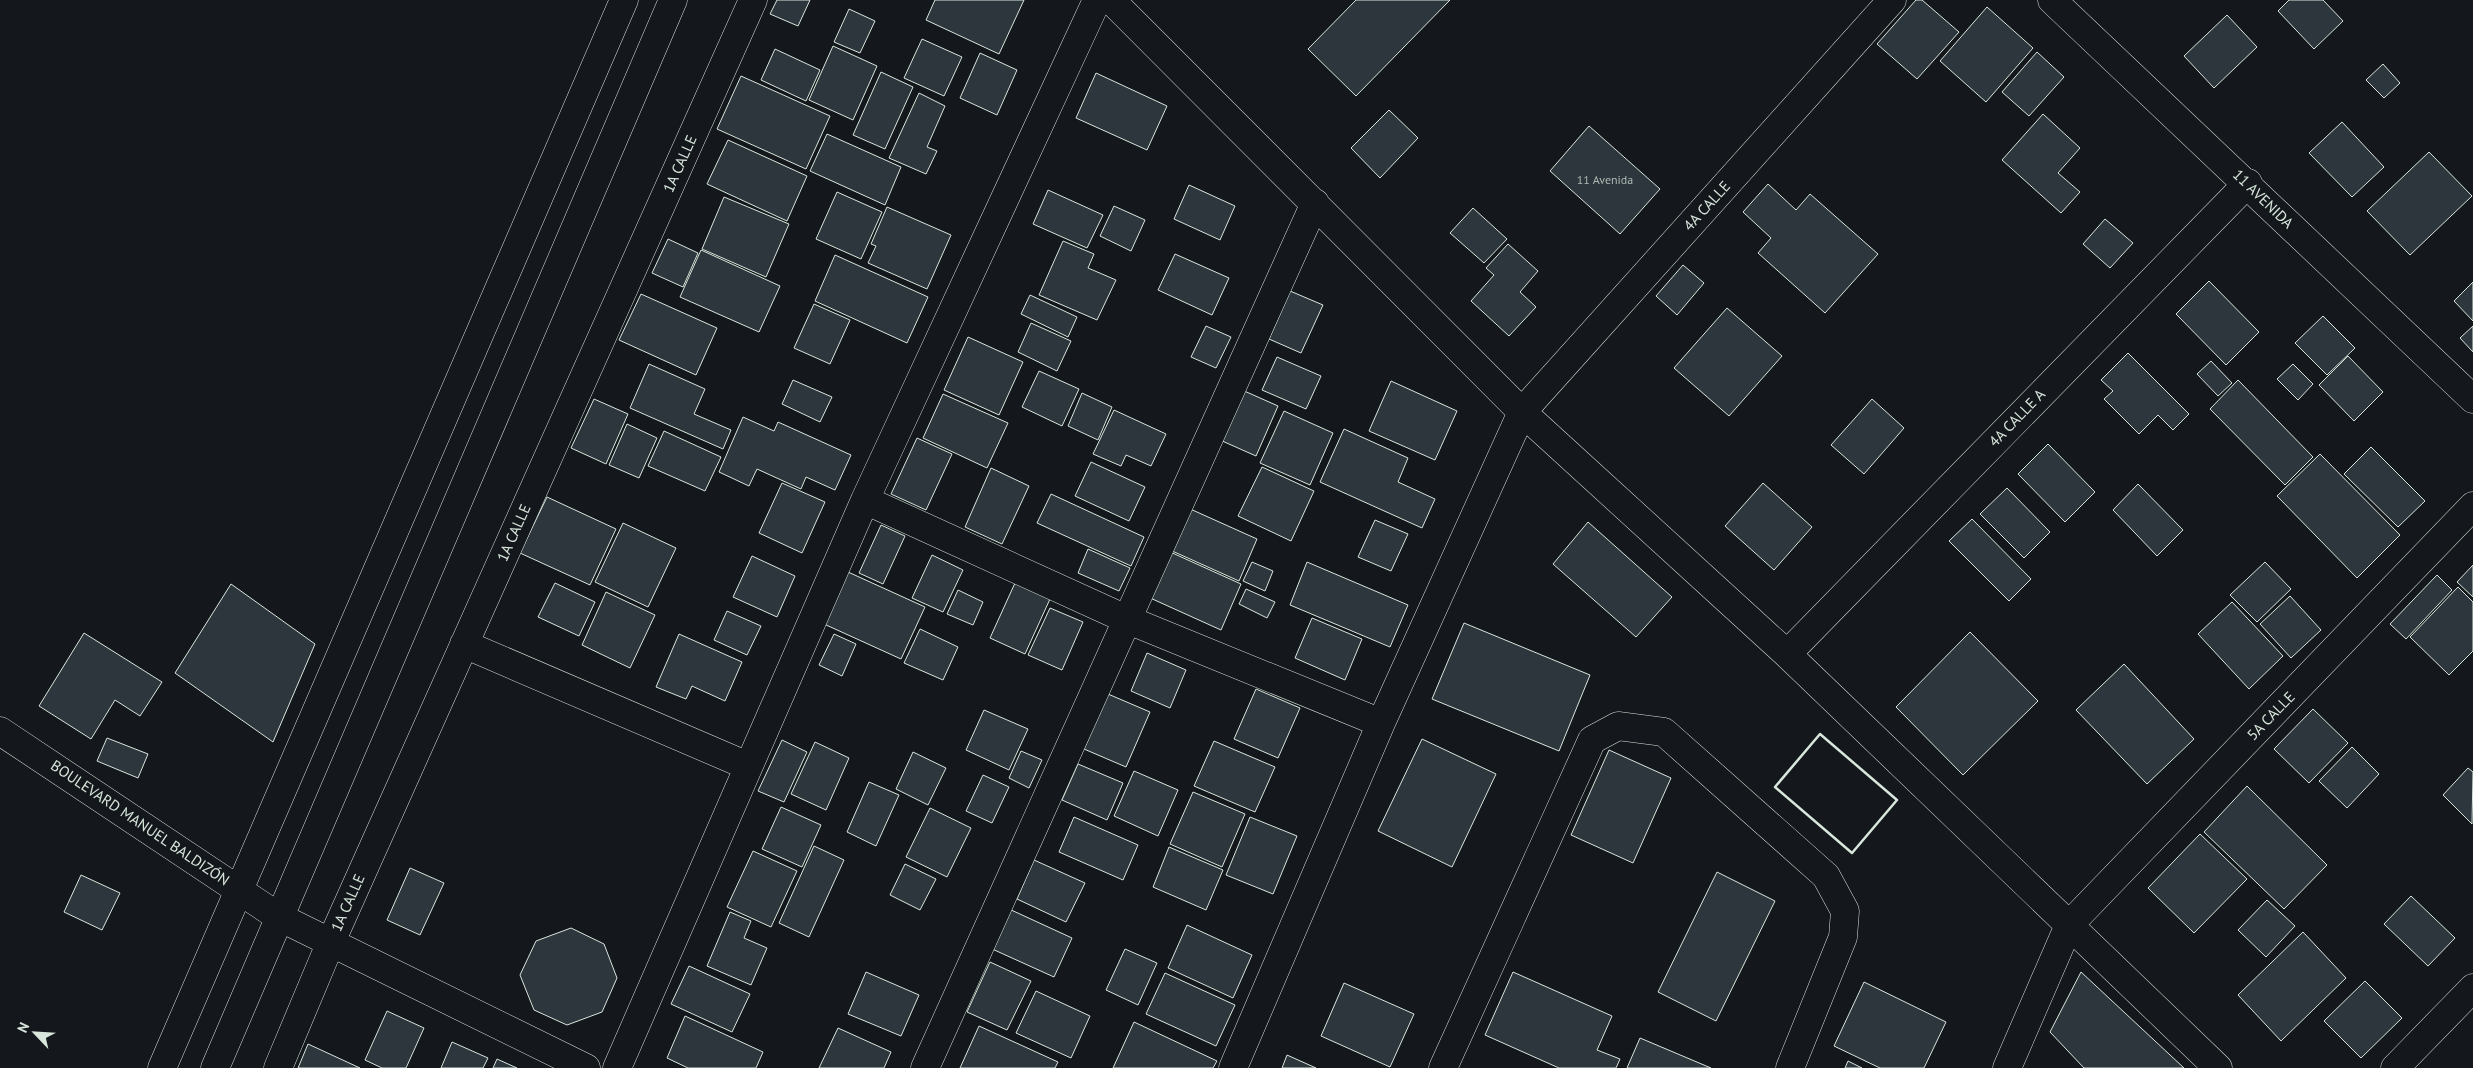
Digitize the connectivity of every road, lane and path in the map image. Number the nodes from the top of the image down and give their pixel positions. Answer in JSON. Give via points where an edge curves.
{"nodes":[{"id":1,"x":624,"y":0,"type":"edge"},
{"id":2,"x":673,"y":0,"type":"edge"},
{"id":3,"x":754,"y":0,"type":"edge"},
{"id":4,"x":1097,"y":0,"type":"edge"},
{"id":5,"x":1110,"y":0,"type":"edge"},
{"id":6,"x":1892,"y":0,"type":"edge"},
{"id":7,"x":2052,"y":0,"type":"edge"},
{"id":8,"x":2248,"y":183,"type":"junction"},
{"id":9,"x":1315,"y":203,"type":"junction"},
{"id":10,"x":2473,"y":399,"type":"edge"},
{"id":11,"x":1522,"y":412,"type":"junction"},
{"id":12,"x":865,"y":500,"type":"junction"},
{"id":13,"x":2473,"y":506,"type":"edge"},
{"id":14,"x":1126,"y":619,"type":"junction"},
{"id":15,"x":464,"y":644,"type":"junction"},
{"id":16,"x":1787,"y":654,"type":"junction"},
{"id":17,"x":1381,"y":723,"type":"junction"},
{"id":18,"x":0,"y":730,"type":"edge"},
{"id":19,"x":748,"y":766,"type":"junction"},
{"id":20,"x":238,"y":889,"type":"junction"},
{"id":21,"x":279,"y":917,"type":"junction"},
{"id":22,"x":2069,"y":925,"type":"junction"},
{"id":23,"x":330,"y":944,"type":"junction"},
{"id":24,"x":2473,"y":988,"type":"edge"},
{"id":25,"x":162,"y":1068,"type":"edge"},
{"id":26,"x":215,"y":1068,"type":"edge"},
{"id":27,"x":278,"y":1068,"type":"edge"},
{"id":28,"x":586,"y":1068,"type":"edge"},
{"id":29,"x":617,"y":1068,"type":"edge"},
{"id":30,"x":925,"y":1068,"type":"edge"},
{"id":31,"x":1233,"y":1068,"type":"edge"},
{"id":32,"x":1443,"y":1068,"type":"edge"},
{"id":33,"x":1790,"y":1068,"type":"edge"},
{"id":34,"x":2007,"y":1068,"type":"edge"},
{"id":35,"x":2218,"y":1068,"type":"edge"},
{"id":36,"x":2395,"y":1068,"type":"edge"}],
"edges":[{"from":1,"to":20,"type":"street"},
{"from":2,"to":21,"type":"street"},
{"from":3,"to":15,"type":"street","name":"1A CALLE"},
{"from":4,"to":12,"type":"street"},
{"from":5,"to":9,"type":"street"},
{"from":6,"to":11,"type":"street","name":"4A CALLE"},
{"from":7,"to":8,"type":"street","name":"11 AVENIDA"},
{"from":8,"to":10,"type":"street","name":"11 AVENIDA"},
{"from":8,"to":16,"type":"street","name":"4A CALLE A"},
{"from":9,"to":11,"type":"street"},
{"from":9,"to":14,"type":"street"},
{"from":11,"to":16,"type":"street"},
{"from":11,"to":17,"type":"street","name":"4A CALLE"},
{"from":12,"to":14,"type":"street"},
{"from":12,"to":19,"type":"street"},
{"from":13,"to":22,"type":"street","name":"5A CALLE"},
{"from":14,"to":17,"type":"street"},
{"from":14,"to":30,"type":"street"},
{"from":15,"to":19,"type":"street"},
{"from":15,"to":23,"type":"street","name":"1A CALLE"},
{"from":16,"to":22,"type":"street"},
{"from":17,"to":31,"type":"street","name":"4A CALLE"},
{"from":18,"to":20,"type":"street","name":"BOULEVARD MANUEL BALDIZÓN"},
{"from":19,"to":29,"type":"street"},
{"from":20,"to":21,"type":"street","name":"BOULEVARD MANUEL BALDIZÓN"},
{"from":20,"to":25,"type":"street"},
{"from":21,"to":23,"type":"street","name":"BOULEVARD MANUEL BALDIZÓN"},
{"from":21,"to":26,"type":"street"},
{"from":22,"to":34,"type":"street"},
{"from":22,"to":35,"type":"street"},
{"from":23,"to":27,"type":"street","name":"1A CALLE"},
{"from":23,"to":28,"type":"street","name":"BOULEVARD MANUEL BALDIZÓN"},
{"from":24,"to":36,"type":"street"},
{"from":32,"to":33,"type":"street","via":[[1592,740],[1618,726],[1664,732],[1826,876],[1845,911],[1843,937]]}]}
